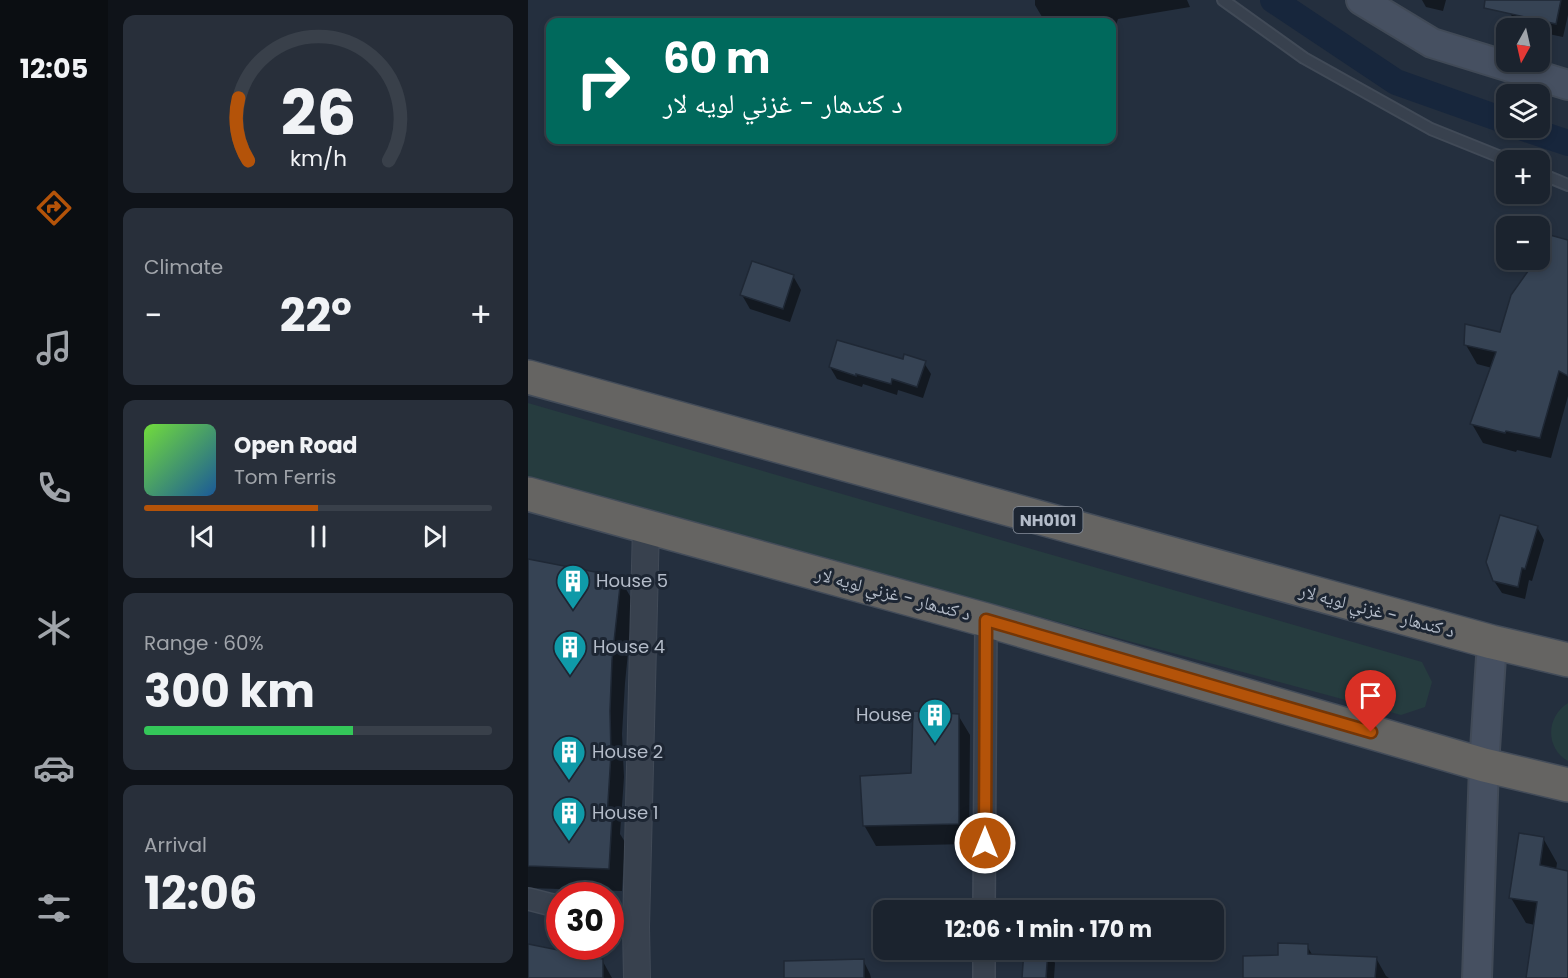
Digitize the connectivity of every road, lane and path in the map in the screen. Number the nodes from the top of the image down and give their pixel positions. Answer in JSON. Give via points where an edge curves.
{"nodes":[{"id":1,"x":1223,"y":0,"type":"edge"},
{"id":2,"x":1361,"y":0,"type":"edge"},
{"id":3,"x":1568,"y":85,"type":"edge"},
{"id":4,"x":1496,"y":155,"type":"edge"},
{"id":5,"x":1550,"y":178,"type":"edge"},
{"id":6,"x":1568,"y":185,"type":"edge"},
{"id":7,"x":528,"y":377,"type":"edge"},
{"id":8,"x":528,"y":494,"type":"edge"},
{"id":9,"x":646,"y":526,"type":"junction"},
{"id":10,"x":986,"y":620,"type":"junction"},
{"id":11,"x":1492,"y":642,"type":"junction"},
{"id":12,"x":1568,"y":660,"type":"edge"},
{"id":13,"x":1484,"y":765,"type":"junction"},
{"id":14,"x":1568,"y":785,"type":"edge"},
{"id":15,"x":528,"y":899,"type":"edge"},
{"id":16,"x":984,"y":900,"type":"edge"},
{"id":17,"x":546,"y":904,"type":"edge"},
{"id":18,"x":624,"y":924,"type":"edge"},
{"id":19,"x":636,"y":927,"type":"junction"},
{"id":20,"x":984,"y":960,"type":"edge"},
{"id":21,"x":636,"y":978,"type":"edge"},
{"id":22,"x":984,"y":978,"type":"edge"},
{"id":23,"x":1477,"y":978,"type":"edge"}],
"edges":[{"from":1,"to":4,"type":"lane","via":[[1304,58],[1431,129]]},
{"from":2,"to":3,"type":"main road","via":[[1432,43]]},
{"from":5,"to":6,"type":"lane"},
{"from":7,"to":11,"type":"highway","name":"د کندهار - غزني لويه لار","number":"NH0101"},
{"from":8,"to":9,"type":"highway","name":"د کندهار - غزني لويه لار"},
{"from":9,"to":10,"type":"highway","name":"د کندهار - غزني لويه لار"},
{"from":9,"to":19,"type":"street"},
{"from":10,"to":13,"type":"highway","name":"د کندهار - غزني لويه لار"},
{"from":10,"to":16,"type":"street"},
{"from":11,"to":12,"type":"highway","name":"د کندهار - غزني لويه لار","number":"NH0101"},
{"from":11,"to":13,"type":"main road"},
{"from":13,"to":14,"type":"highway","name":"د کندهار - غزني لويه لار"},
{"from":13,"to":23,"type":"main road"},
{"from":15,"to":17,"type":"street"},
{"from":18,"to":19,"type":"street"},
{"from":19,"to":21,"type":"street"},
{"from":20,"to":22,"type":"street"}]}
